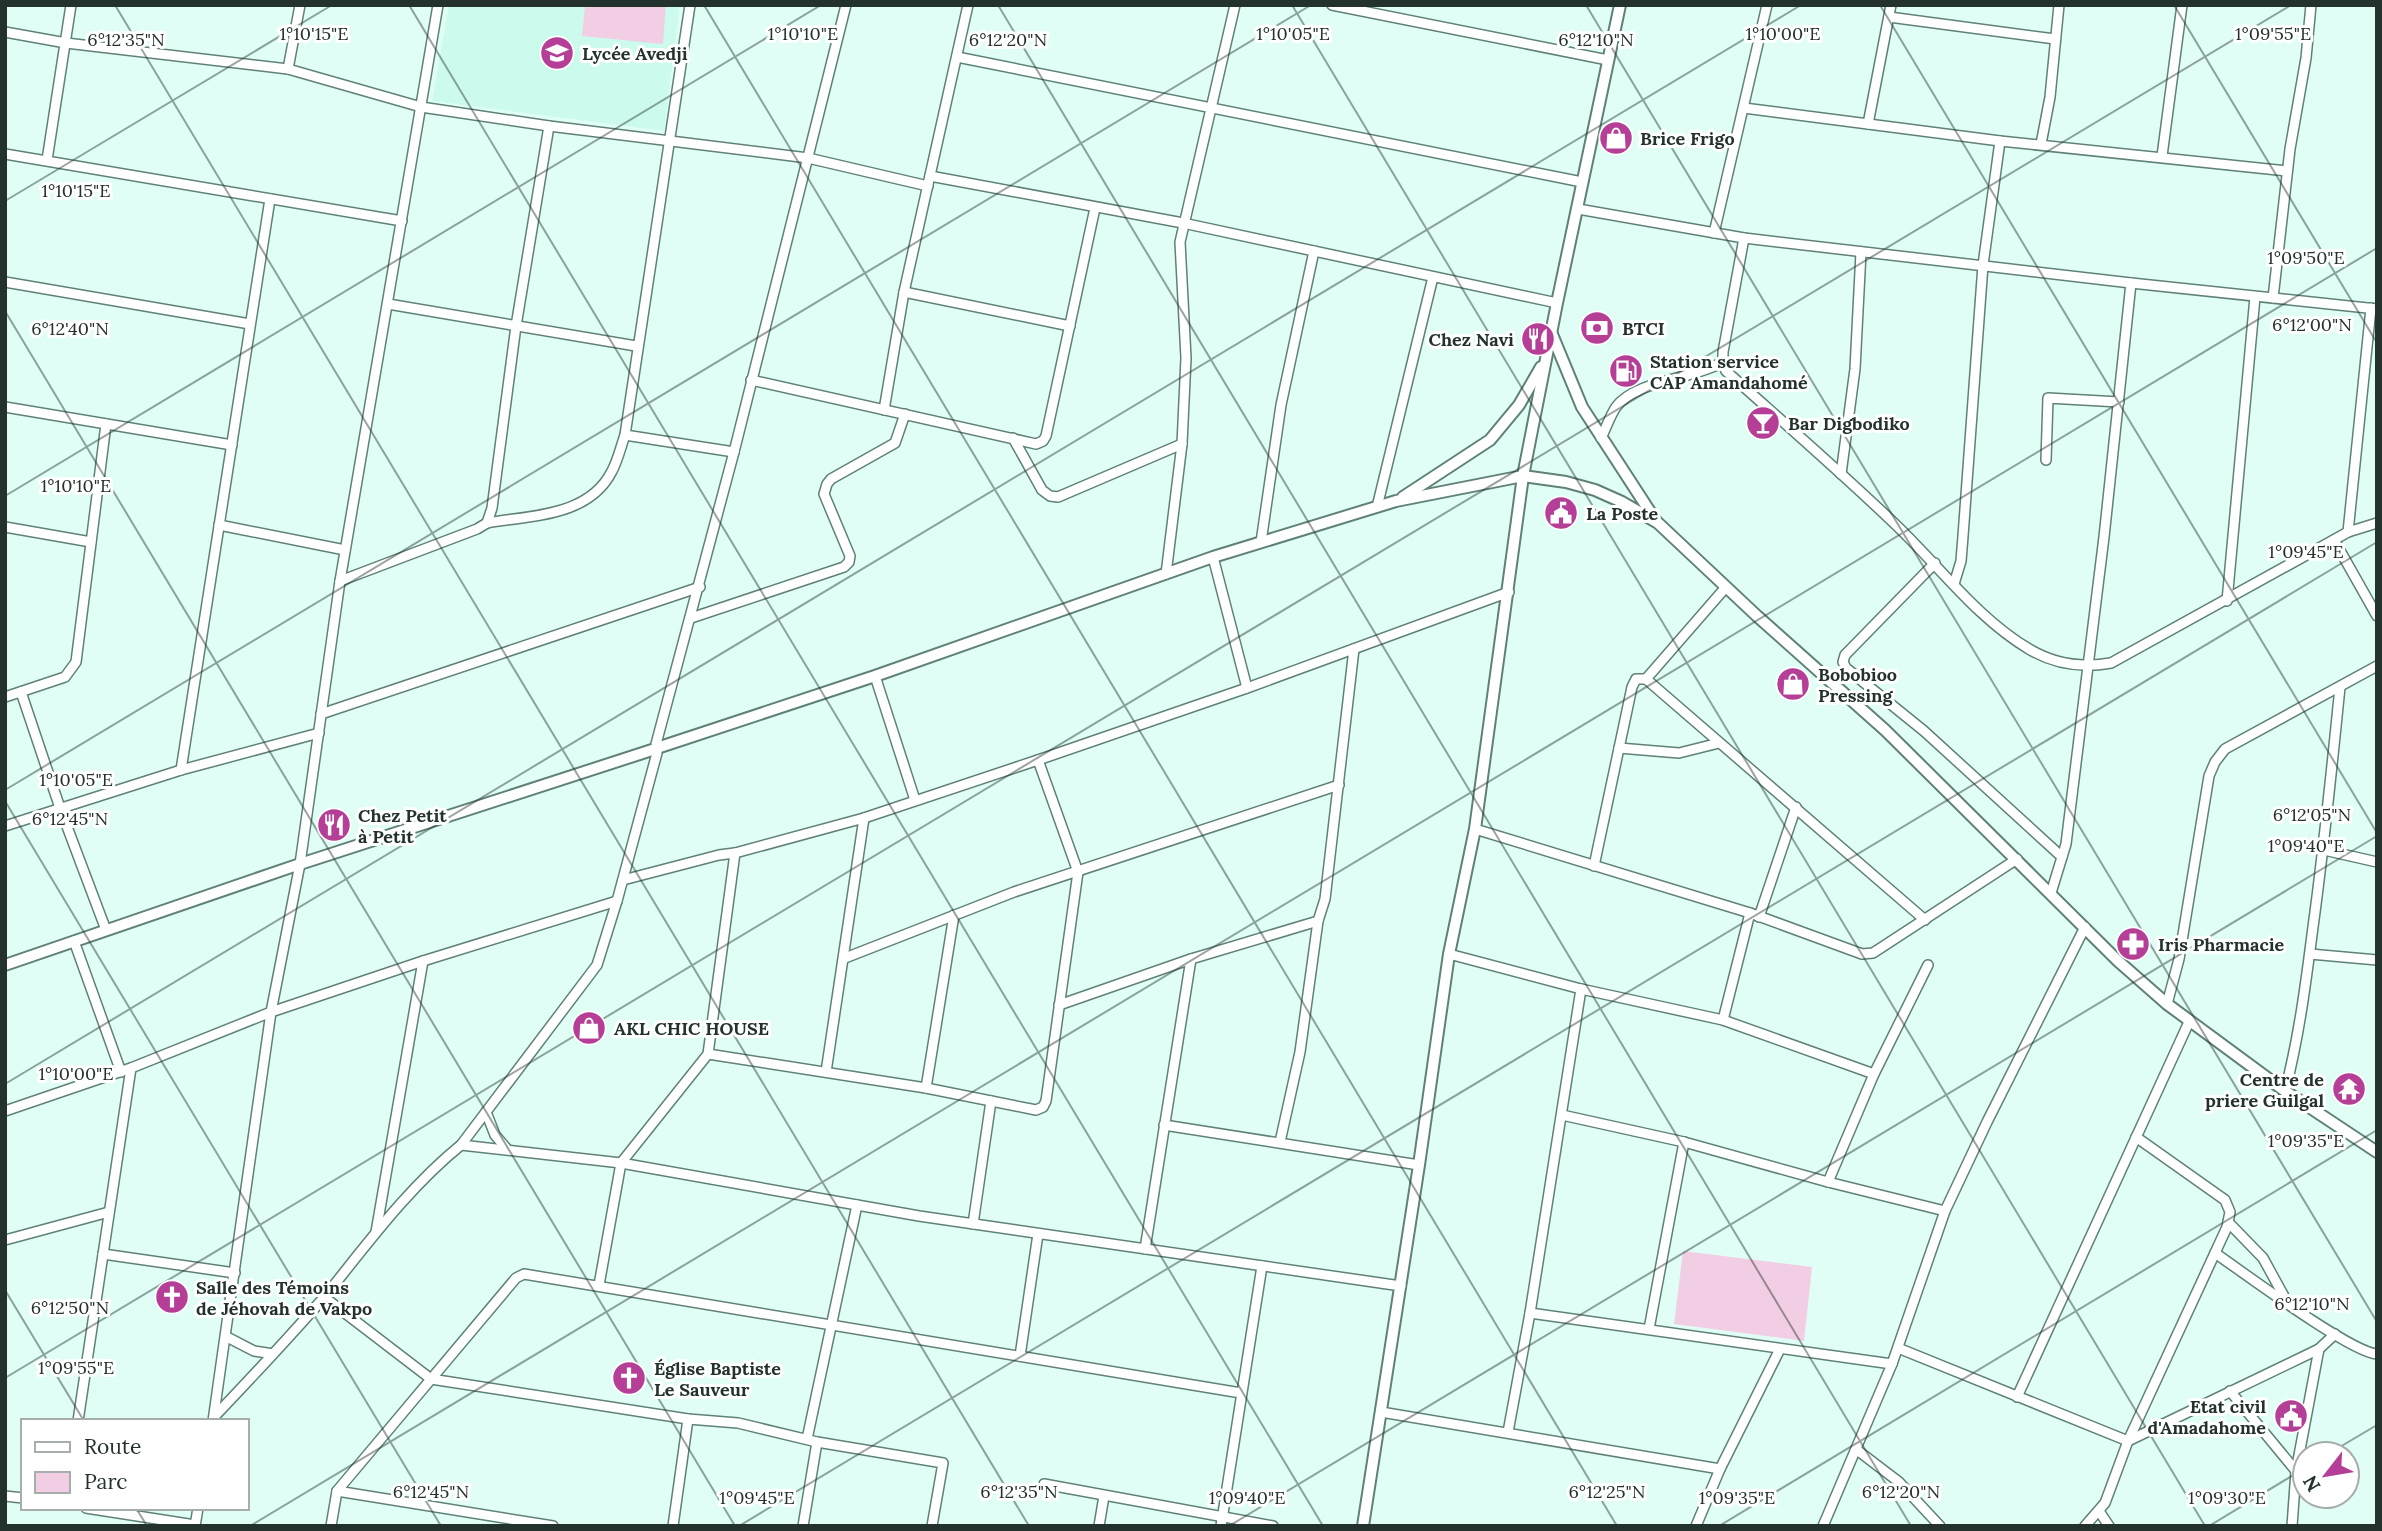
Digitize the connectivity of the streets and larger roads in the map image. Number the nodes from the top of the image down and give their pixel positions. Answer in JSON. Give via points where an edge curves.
{"nodes":[{"id":1,"x":71,"y":5,"type":"edge"},
{"id":2,"x":300,"y":5,"type":"edge"},
{"id":3,"x":438,"y":5,"type":"edge"},
{"id":4,"x":690,"y":5,"type":"edge"},
{"id":5,"x":846,"y":5,"type":"edge"},
{"id":6,"x":968,"y":5,"type":"edge"},
{"id":7,"x":1235,"y":5,"type":"edge"},
{"id":8,"x":1332,"y":5,"type":"edge"},
{"id":9,"x":1620,"y":5,"type":"edge"},
{"id":10,"x":1767,"y":5,"type":"edge"},
{"id":11,"x":1891,"y":5,"type":"edge"},
{"id":12,"x":2059,"y":5,"type":"edge"},
{"id":13,"x":2182,"y":5,"type":"edge"},
{"id":14,"x":2311,"y":5,"type":"edge"},
{"id":15,"x":1889,"y":17,"type":"junction"},
{"id":16,"x":5,"y":32,"type":"edge"},
{"id":17,"x":2055,"y":39,"type":"junction"},
{"id":18,"x":66,"y":43,"type":"junction"},
{"id":19,"x":957,"y":57,"type":"junction"},
{"id":20,"x":1608,"y":60,"type":"junction"},
{"id":21,"x":288,"y":69,"type":"junction"},
{"id":22,"x":1211,"y":106,"type":"junction"},
{"id":23,"x":421,"y":107,"type":"junction"},
{"id":24,"x":1744,"y":108,"type":"junction"},
{"id":25,"x":1868,"y":124,"type":"junction"},
{"id":26,"x":549,"y":126,"type":"junction"},
{"id":27,"x":668,"y":140,"type":"junction"},
{"id":28,"x":2000,"y":141,"type":"junction"},
{"id":29,"x":2041,"y":144,"type":"junction"},
{"id":30,"x":5,"y":154,"type":"edge"},
{"id":31,"x":2162,"y":156,"type":"junction"},
{"id":32,"x":808,"y":158,"type":"junction"},
{"id":33,"x":47,"y":160,"type":"junction"},
{"id":34,"x":2287,"y":171,"type":"junction"},
{"id":35,"x":930,"y":176,"type":"junction"},
{"id":36,"x":1583,"y":181,"type":"junction"},
{"id":37,"x":928,"y":187,"type":"junction"},
{"id":38,"x":270,"y":199,"type":"junction"},
{"id":39,"x":1096,"y":208,"type":"junction"},
{"id":40,"x":1578,"y":209,"type":"junction"},
{"id":41,"x":402,"y":221,"type":"junction"},
{"id":42,"x":1183,"y":223,"type":"junction"},
{"id":43,"x":1714,"y":233,"type":"junction"},
{"id":44,"x":1744,"y":238,"type":"junction"},
{"id":45,"x":1314,"y":251,"type":"junction"},
{"id":46,"x":1861,"y":252,"type":"junction"},
{"id":47,"x":1983,"y":265,"type":"junction"},
{"id":48,"x":1433,"y":277,"type":"junction"},
{"id":49,"x":5,"y":282,"type":"edge"},
{"id":50,"x":2131,"y":283,"type":"junction"},
{"id":51,"x":904,"y":292,"type":"junction"},
{"id":52,"x":2255,"y":297,"type":"junction"},
{"id":53,"x":2273,"y":298,"type":"junction"},
{"id":54,"x":1557,"y":303,"type":"junction"},
{"id":55,"x":388,"y":304,"type":"junction"},
{"id":56,"x":2374,"y":309,"type":"edge"},
{"id":57,"x":250,"y":324,"type":"junction"},
{"id":58,"x":516,"y":326,"type":"junction"},
{"id":59,"x":1070,"y":326,"type":"junction"},
{"id":60,"x":1551,"y":332,"type":"junction"},
{"id":61,"x":636,"y":346,"type":"junction"},
{"id":62,"x":1546,"y":359,"type":"junction"},
{"id":63,"x":1723,"y":362,"type":"junction"},
{"id":64,"x":751,"y":380,"type":"junction"},
{"id":65,"x":2119,"y":402,"type":"junction"},
{"id":66,"x":5,"y":407,"type":"edge"},
{"id":67,"x":884,"y":410,"type":"junction"},
{"id":68,"x":905,"y":414,"type":"junction"},
{"id":69,"x":106,"y":424,"type":"junction"},
{"id":70,"x":625,"y":435,"type":"junction"},
{"id":71,"x":1013,"y":438,"type":"junction"},
{"id":72,"x":1601,"y":438,"type":"junction"},
{"id":73,"x":1182,"y":444,"type":"junction"},
{"id":74,"x":232,"y":445,"type":"junction"},
{"id":75,"x":734,"y":452,"type":"junction"},
{"id":76,"x":2046,"y":460,"type":"dead end"},
{"id":77,"x":1842,"y":474,"type":"junction"},
{"id":78,"x":1523,"y":475,"type":"junction"},
{"id":79,"x":1396,"y":502,"type":"junction"},
{"id":80,"x":1377,"y":507,"type":"junction"},
{"id":81,"x":487,"y":523,"type":"junction"},
{"id":82,"x":1658,"y":523,"type":"junction"},
{"id":83,"x":2377,"y":523,"type":"edge"},
{"id":84,"x":219,"y":525,"type":"junction"},
{"id":85,"x":5,"y":527,"type":"edge"},
{"id":86,"x":2348,"y":532,"type":"junction"},
{"id":87,"x":2334,"y":540,"type":"junction"},
{"id":88,"x":91,"y":542,"type":"junction"},
{"id":89,"x":1261,"y":542,"type":"junction"},
{"id":90,"x":345,"y":550,"type":"junction"},
{"id":91,"x":1213,"y":556,"type":"junction"},
{"id":92,"x":1935,"y":563,"type":"junction"},
{"id":93,"x":1166,"y":574,"type":"junction"},
{"id":94,"x":340,"y":581,"type":"junction"},
{"id":95,"x":1954,"y":584,"type":"junction"},
{"id":96,"x":700,"y":587,"type":"junction"},
{"id":97,"x":1726,"y":587,"type":"junction"},
{"id":98,"x":1509,"y":592,"type":"junction"},
{"id":99,"x":2227,"y":601,"type":"junction"},
{"id":100,"x":2377,"y":616,"type":"edge"},
{"id":101,"x":691,"y":618,"type":"junction"},
{"id":102,"x":1354,"y":649,"type":"junction"},
{"id":103,"x":2377,"y":666,"type":"edge"},
{"id":104,"x":2088,"y":667,"type":"junction"},
{"id":105,"x":874,"y":676,"type":"junction"},
{"id":106,"x":1646,"y":679,"type":"junction"},
{"id":107,"x":2340,"y":687,"type":"junction"},
{"id":108,"x":1247,"y":688,"type":"junction"},
{"id":109,"x":21,"y":692,"type":"junction"},
{"id":110,"x":5,"y":697,"type":"edge"},
{"id":111,"x":321,"y":714,"type":"junction"},
{"id":112,"x":319,"y":733,"type":"junction"},
{"id":113,"x":1718,"y":743,"type":"junction"},
{"id":114,"x":656,"y":748,"type":"junction"},
{"id":115,"x":1619,"y":748,"type":"junction"},
{"id":116,"x":1038,"y":760,"type":"junction"},
{"id":117,"x":181,"y":770,"type":"junction"},
{"id":118,"x":1339,"y":785,"type":"junction"},
{"id":119,"x":915,"y":800,"type":"junction"},
{"id":120,"x":1796,"y":807,"type":"junction"},
{"id":121,"x":60,"y":808,"type":"junction"},
{"id":122,"x":864,"y":818,"type":"junction"},
{"id":123,"x":5,"y":826,"type":"edge"},
{"id":124,"x":1475,"y":829,"type":"junction"},
{"id":125,"x":2324,"y":850,"type":"junction"},
{"id":126,"x":735,"y":853,"type":"junction"},
{"id":127,"x":2063,"y":857,"type":"junction"},
{"id":128,"x":2017,"y":859,"type":"junction"},
{"id":129,"x":2377,"y":862,"type":"edge"},
{"id":130,"x":300,"y":864,"type":"junction"},
{"id":131,"x":1594,"y":866,"type":"junction"},
{"id":132,"x":1078,"y":872,"type":"junction"},
{"id":133,"x":623,"y":880,"type":"junction"},
{"id":134,"x":2051,"y":893,"type":"junction"},
{"id":135,"x":617,"y":901,"type":"junction"},
{"id":136,"x":954,"y":915,"type":"junction"},
{"id":137,"x":1754,"y":915,"type":"junction"},
{"id":138,"x":1925,"y":920,"type":"junction"},
{"id":139,"x":1318,"y":921,"type":"junction"},
{"id":140,"x":2085,"y":927,"type":"junction"},
{"id":141,"x":106,"y":930,"type":"junction"},
{"id":142,"x":74,"y":941,"type":"junction"},
{"id":143,"x":1448,"y":954,"type":"junction"},
{"id":144,"x":2310,"y":954,"type":"junction"},
{"id":145,"x":845,"y":958,"type":"junction"},
{"id":146,"x":1191,"y":959,"type":"junction"},
{"id":147,"x":2377,"y":960,"type":"edge"},
{"id":148,"x":423,"y":961,"type":"junction"},
{"id":149,"x":5,"y":964,"type":"edge"},
{"id":150,"x":1928,"y":965,"type":"dead end"},
{"id":151,"x":1581,"y":989,"type":"junction"},
{"id":152,"x":2167,"y":1004,"type":"junction"},
{"id":153,"x":1059,"y":1005,"type":"junction"},
{"id":154,"x":271,"y":1012,"type":"junction"},
{"id":155,"x":1723,"y":1020,"type":"junction"},
{"id":156,"x":2189,"y":1022,"type":"junction"},
{"id":157,"x":708,"y":1054,"type":"junction"},
{"id":158,"x":131,"y":1068,"type":"junction"},
{"id":159,"x":121,"y":1072,"type":"junction"},
{"id":160,"x":826,"y":1072,"type":"junction"},
{"id":161,"x":1874,"y":1074,"type":"junction"},
{"id":162,"x":926,"y":1088,"type":"junction"},
{"id":163,"x":2285,"y":1091,"type":"junction"},
{"id":164,"x":991,"y":1101,"type":"junction"},
{"id":165,"x":5,"y":1111,"type":"edge"},
{"id":166,"x":486,"y":1112,"type":"junction"},
{"id":167,"x":1562,"y":1115,"type":"junction"},
{"id":168,"x":1164,"y":1125,"type":"junction"},
{"id":169,"x":2136,"y":1137,"type":"junction"},
{"id":170,"x":1280,"y":1142,"type":"junction"},
{"id":171,"x":1684,"y":1142,"type":"junction"},
{"id":172,"x":461,"y":1144,"type":"junction"},
{"id":173,"x":507,"y":1149,"type":"junction"},
{"id":174,"x":2377,"y":1153,"type":"edge"},
{"id":175,"x":621,"y":1163,"type":"junction"},
{"id":176,"x":1419,"y":1165,"type":"junction"},
{"id":177,"x":1828,"y":1182,"type":"junction"},
{"id":178,"x":856,"y":1205,"type":"junction"},
{"id":179,"x":1945,"y":1211,"type":"junction"},
{"id":180,"x":109,"y":1212,"type":"junction"},
{"id":181,"x":2228,"y":1222,"type":"junction"},
{"id":182,"x":973,"y":1224,"type":"junction"},
{"id":183,"x":376,"y":1232,"type":"junction"},
{"id":184,"x":1038,"y":1234,"type":"junction"},
{"id":185,"x":5,"y":1240,"type":"edge"},
{"id":186,"x":1145,"y":1249,"type":"junction"},
{"id":187,"x":2215,"y":1253,"type":"junction"},
{"id":188,"x":103,"y":1254,"type":"junction"},
{"id":189,"x":1262,"y":1266,"type":"junction"},
{"id":190,"x":235,"y":1273,"type":"junction"},
{"id":191,"x":599,"y":1285,"type":"junction"},
{"id":192,"x":1401,"y":1286,"type":"junction"},
{"id":193,"x":324,"y":1297,"type":"junction"},
{"id":194,"x":2287,"y":1301,"type":"junction"},
{"id":195,"x":1530,"y":1313,"type":"junction"},
{"id":196,"x":830,"y":1324,"type":"junction"},
{"id":197,"x":1648,"y":1329,"type":"junction"},
{"id":198,"x":2335,"y":1334,"type":"junction"},
{"id":199,"x":227,"y":1337,"type":"junction"},
{"id":200,"x":1898,"y":1348,"type":"junction"},
{"id":201,"x":1780,"y":1349,"type":"junction"},
{"id":202,"x":2319,"y":1349,"type":"junction"},
{"id":203,"x":273,"y":1354,"type":"junction"},
{"id":204,"x":2377,"y":1354,"type":"edge"},
{"id":205,"x":1020,"y":1356,"type":"junction"},
{"id":206,"x":1892,"y":1364,"type":"junction"},
{"id":207,"x":431,"y":1379,"type":"junction"},
{"id":208,"x":2230,"y":1391,"type":"junction"},
{"id":209,"x":1241,"y":1392,"type":"junction"},
{"id":210,"x":2017,"y":1397,"type":"junction"},
{"id":211,"x":1381,"y":1412,"type":"junction"},
{"id":212,"x":78,"y":1419,"type":"edge"},
{"id":213,"x":213,"y":1419,"type":"edge"},
{"id":214,"x":688,"y":1419,"type":"junction"},
{"id":215,"x":1508,"y":1432,"type":"junction"},
{"id":216,"x":2302,"y":1440,"type":"edge"},
{"id":217,"x":812,"y":1441,"type":"junction"},
{"id":218,"x":2128,"y":1441,"type":"junction"},
{"id":219,"x":1857,"y":1450,"type":"junction"},
{"id":220,"x":2291,"y":1465,"type":"edge"},
{"id":221,"x":1720,"y":1469,"type":"junction"},
{"id":222,"x":1044,"y":1484,"type":"dead end"},
{"id":223,"x":337,"y":1491,"type":"junction"},
{"id":224,"x":1104,"y":1496,"type":"junction"},
{"id":225,"x":98,"y":1510,"type":"edge"},
{"id":226,"x":2099,"y":1511,"type":"junction"},
{"id":227,"x":1221,"y":1521,"type":"edge"},
{"id":228,"x":195,"y":1526,"type":"edge"},
{"id":229,"x":331,"y":1526,"type":"edge"},
{"id":230,"x":553,"y":1526,"type":"edge"},
{"id":231,"x":673,"y":1526,"type":"edge"},
{"id":232,"x":803,"y":1526,"type":"edge"},
{"id":233,"x":932,"y":1526,"type":"edge"},
{"id":234,"x":1099,"y":1526,"type":"edge"},
{"id":235,"x":1273,"y":1526,"type":"edge"},
{"id":236,"x":1363,"y":1526,"type":"edge"},
{"id":237,"x":1696,"y":1526,"type":"edge"},
{"id":238,"x":1823,"y":1526,"type":"edge"},
{"id":239,"x":1940,"y":1526,"type":"edge"},
{"id":240,"x":2085,"y":1526,"type":"edge"},
{"id":241,"x":2109,"y":1526,"type":"edge"}],
"edges":[{"from":1,"to":18,"type":"street"},
{"from":2,"to":21,"type":"street"},
{"from":3,"to":23,"type":"street"},
{"from":4,"to":27,"type":"street"},
{"from":5,"to":32,"type":"street"},
{"from":6,"to":19,"type":"street"},
{"from":7,"to":22,"type":"street"},
{"from":8,"to":20,"type":"street"},
{"from":9,"to":20,"type":"street"},
{"from":10,"to":24,"type":"street"},
{"from":11,"to":15,"type":"street"},
{"from":12,"to":17,"type":"street"},
{"from":13,"to":31,"type":"street"},
{"from":14,"to":34,"type":"street"},
{"from":15,"to":17,"type":"street"},
{"from":15,"to":25,"type":"street"},
{"from":16,"to":18,"type":"street"},
{"from":17,"to":29,"type":"street"},
{"from":18,"to":21,"type":"street"},
{"from":18,"to":33,"type":"street"},
{"from":19,"to":22,"type":"street"},
{"from":19,"to":35,"type":"street"},
{"from":20,"to":36,"type":"street"},
{"from":21,"to":23,"type":"street"},
{"from":22,"to":36,"type":"street"},
{"from":22,"to":42,"type":"street"},
{"from":23,"to":26,"type":"street"},
{"from":23,"to":41,"type":"street"},
{"from":24,"to":25,"type":"street"},
{"from":24,"to":43,"type":"street"},
{"from":25,"to":28,"type":"street"},
{"from":26,"to":27,"type":"street"},
{"from":26,"to":58,"type":"street"},
{"from":27,"to":32,"type":"street"},
{"from":27,"to":61,"type":"street"},
{"from":28,"to":29,"type":"street"},
{"from":28,"to":47,"type":"street"},
{"from":29,"to":31,"type":"street"},
{"from":30,"to":33,"type":"street"},
{"from":31,"to":34,"type":"street"},
{"from":32,"to":37,"type":"street"},
{"from":32,"to":64,"type":"street"},
{"from":33,"to":38,"type":"street"},
{"from":34,"to":53,"type":"street"},
{"from":35,"to":37,"type":"street"},
{"from":35,"to":39,"type":"street"},
{"from":36,"to":40,"type":"street"},
{"from":37,"to":51,"type":"street"},
{"from":38,"to":41,"type":"street"},
{"from":38,"to":57,"type":"street"},
{"from":39,"to":42,"type":"street"},
{"from":39,"to":59,"type":"street"},
{"from":40,"to":43,"type":"street"},
{"from":40,"to":54,"type":"street"},
{"from":41,"to":55,"type":"street"},
{"from":42,"to":45,"type":"street"},
{"from":42,"to":73,"type":"street","via":[[1186,358]]},
{"from":43,"to":44,"type":"street"},
{"from":44,"to":46,"type":"street"},
{"from":44,"to":63,"type":"street"},
{"from":45,"to":48,"type":"street"},
{"from":45,"to":89,"type":"street","via":[[1281,405]]},
{"from":46,"to":47,"type":"street"},
{"from":46,"to":77,"type":"street","via":[[1855,369]]},
{"from":47,"to":50,"type":"street"},
{"from":47,"to":95,"type":"street","via":[[1961,561]]},
{"from":48,"to":54,"type":"street"},
{"from":48,"to":80,"type":"street"},
{"from":49,"to":57,"type":"street"},
{"from":50,"to":52,"type":"street"},
{"from":50,"to":65,"type":"street"},
{"from":51,"to":59,"type":"street"},
{"from":51,"to":67,"type":"street"},
{"from":52,"to":53,"type":"street"},
{"from":52,"to":99,"type":"street"},
{"from":53,"to":56,"type":"street"},
{"from":54,"to":60,"type":"street"},
{"from":55,"to":58,"type":"street"},
{"from":55,"to":90,"type":"street"},
{"from":56,"to":86,"type":"street"},
{"from":57,"to":74,"type":"street"},
{"from":58,"to":61,"type":"street"},
{"from":58,"to":81,"type":"street"},
{"from":59,"to":71,"type":"street","via":[[1046,436],[1036,444]]},
{"from":60,"to":62,"type":"street"},
{"from":60,"to":72,"type":"street","via":[[1582,407]]},
{"from":61,"to":70,"type":"street"},
{"from":62,"to":78,"type":"street"},
{"from":62,"to":79,"type":"street","via":[[1519,405],[1490,440]]},
{"from":63,"to":72,"type":"street","via":[[1628,395],[1615,408]]},
{"from":63,"to":77,"type":"street","via":[[1726,371]]},
{"from":64,"to":67,"type":"street"},
{"from":64,"to":75,"type":"street"},
{"from":65,"to":76,"type":"street","via":[[2048,398]]},
{"from":65,"to":104,"type":"street"},
{"from":66,"to":69,"type":"street"},
{"from":67,"to":68,"type":"street"},
{"from":68,"to":71,"type":"street"},
{"from":68,"to":101,"type":"street","via":[[895,443],[827,484],[824,494],[850,556],[844,567]]},
{"from":69,"to":74,"type":"street"},
{"from":69,"to":88,"type":"street"},
{"from":70,"to":75,"type":"street"},
{"from":70,"to":81,"type":"street","via":[[612,471],[590,498],[572,508]]},
{"from":71,"to":73,"type":"street","via":[[1042,490],[1058,497]]},
{"from":72,"to":82,"type":"street"},
{"from":73,"to":93,"type":"street"},
{"from":74,"to":84,"type":"street"},
{"from":75,"to":96,"type":"street"},
{"from":77,"to":92,"type":"street"},
{"from":78,"to":79,"type":"street"},
{"from":78,"to":82,"type":"street","via":[[1595,490]]},
{"from":78,"to":98,"type":"street"},
{"from":79,"to":80,"type":"street"},
{"from":80,"to":89,"type":"street"},
{"from":81,"to":94,"type":"street"},
{"from":82,"to":97,"type":"street"},
{"from":83,"to":86,"type":"street"},
{"from":84,"to":90,"type":"street"},
{"from":84,"to":117,"type":"street"},
{"from":85,"to":88,"type":"street"},
{"from":86,"to":87,"type":"street"},
{"from":87,"to":99,"type":"street"},
{"from":87,"to":100,"type":"street"},
{"from":88,"to":109,"type":"street","via":[[74,668],[65,677]]},
{"from":89,"to":91,"type":"street"},
{"from":90,"to":94,"type":"street"},
{"from":91,"to":93,"type":"street"},
{"from":91,"to":108,"type":"street"},
{"from":92,"to":95,"type":"street"},
{"from":92,"to":127,"type":"street","via":[[1843,662]]},
{"from":93,"to":105,"type":"street"},
{"from":94,"to":111,"type":"street"},
{"from":95,"to":104,"type":"street","via":[[2030,650]]},
{"from":96,"to":101,"type":"street"},
{"from":96,"to":111,"type":"street"},
{"from":97,"to":106,"type":"street"},
{"from":97,"to":128,"type":"street","via":[[1885,730]]},
{"from":98,"to":102,"type":"street"},
{"from":98,"to":124,"type":"street"},
{"from":99,"to":104,"type":"street","via":[[2111,663]]},
{"from":101,"to":114,"type":"street"},
{"from":102,"to":108,"type":"street"},
{"from":102,"to":118,"type":"street"},
{"from":103,"to":107,"type":"street"},
{"from":104,"to":127,"type":"street"},
{"from":105,"to":114,"type":"street"},
{"from":105,"to":119,"type":"street"},
{"from":106,"to":113,"type":"street"},
{"from":106,"to":115,"type":"street","via":[[1636,679],[1632,687]]},
{"from":107,"to":125,"type":"street"},
{"from":107,"to":152,"type":"street","via":[[2225,750],[2215,762]]},
{"from":108,"to":116,"type":"street"},
{"from":109,"to":110,"type":"street"},
{"from":109,"to":121,"type":"street"},
{"from":111,"to":112,"type":"street"},
{"from":112,"to":117,"type":"street"},
{"from":112,"to":130,"type":"street"},
{"from":113,"to":115,"type":"street","via":[[1679,752]]},
{"from":113,"to":120,"type":"street"},
{"from":114,"to":130,"type":"street"},
{"from":114,"to":133,"type":"street"},
{"from":115,"to":131,"type":"street"},
{"from":116,"to":119,"type":"street"},
{"from":116,"to":132,"type":"street"},
{"from":117,"to":121,"type":"street"},
{"from":118,"to":132,"type":"street"},
{"from":118,"to":139,"type":"street"},
{"from":119,"to":122,"type":"street"},
{"from":120,"to":137,"type":"street"},
{"from":120,"to":138,"type":"street"},
{"from":121,"to":123,"type":"street"},
{"from":121,"to":141,"type":"street"},
{"from":122,"to":126,"type":"street"},
{"from":122,"to":145,"type":"street"},
{"from":124,"to":131,"type":"street"},
{"from":124,"to":143,"type":"street"},
{"from":125,"to":129,"type":"street"},
{"from":125,"to":144,"type":"street"},
{"from":126,"to":133,"type":"street"},
{"from":126,"to":157,"type":"street"},
{"from":127,"to":134,"type":"street"},
{"from":128,"to":134,"type":"street"},
{"from":128,"to":138,"type":"street"},
{"from":130,"to":141,"type":"street"},
{"from":130,"to":154,"type":"street"},
{"from":131,"to":137,"type":"street"},
{"from":132,"to":136,"type":"street"},
{"from":132,"to":153,"type":"street"},
{"from":133,"to":135,"type":"street"},
{"from":134,"to":140,"type":"street"},
{"from":135,"to":148,"type":"street"},
{"from":135,"to":166,"type":"street","via":[[593,974]]},
{"from":136,"to":145,"type":"street"},
{"from":136,"to":162,"type":"street"},
{"from":137,"to":138,"type":"street","via":[[1863,954],[1873,953]]},
{"from":137,"to":155,"type":"street"},
{"from":139,"to":146,"type":"street"},
{"from":139,"to":170,"type":"street","via":[[1300,1052]]},
{"from":140,"to":152,"type":"street"},
{"from":140,"to":179,"type":"street"},
{"from":141,"to":142,"type":"street"},
{"from":142,"to":149,"type":"street"},
{"from":142,"to":159,"type":"street"},
{"from":143,"to":151,"type":"street"},
{"from":143,"to":176,"type":"street"},
{"from":144,"to":147,"type":"street"},
{"from":144,"to":163,"type":"street"},
{"from":145,"to":160,"type":"street"},
{"from":146,"to":153,"type":"street"},
{"from":146,"to":168,"type":"street"},
{"from":148,"to":154,"type":"street"},
{"from":148,"to":183,"type":"street"},
{"from":150,"to":161,"type":"street"},
{"from":151,"to":155,"type":"street"},
{"from":151,"to":167,"type":"street"},
{"from":152,"to":156,"type":"street"},
{"from":153,"to":164,"type":"street","via":[[1043,1107],[1036,1110]]},
{"from":154,"to":158,"type":"street"},
{"from":154,"to":190,"type":"street"},
{"from":155,"to":161,"type":"street"},
{"from":156,"to":163,"type":"street"},
{"from":156,"to":169,"type":"street"},
{"from":157,"to":160,"type":"street"},
{"from":157,"to":175,"type":"street"},
{"from":158,"to":159,"type":"street"},
{"from":158,"to":180,"type":"street"},
{"from":159,"to":165,"type":"street"},
{"from":160,"to":162,"type":"street"},
{"from":161,"to":177,"type":"street"},
{"from":162,"to":164,"type":"street"},
{"from":163,"to":174,"type":"street"},
{"from":164,"to":182,"type":"street"},
{"from":166,"to":172,"type":"street"},
{"from":166,"to":173,"type":"street","via":[[495,1135]]},
{"from":167,"to":171,"type":"street"},
{"from":167,"to":195,"type":"street"},
{"from":168,"to":170,"type":"street"},
{"from":168,"to":186,"type":"street"},
{"from":169,"to":181,"type":"street","via":[[2225,1200]]},
{"from":169,"to":210,"type":"street"},
{"from":170,"to":176,"type":"street"},
{"from":171,"to":177,"type":"street"},
{"from":171,"to":197,"type":"street"},
{"from":172,"to":173,"type":"street"},
{"from":172,"to":183,"type":"street"},
{"from":173,"to":175,"type":"street"},
{"from":175,"to":178,"type":"street"},
{"from":175,"to":191,"type":"street"},
{"from":176,"to":192,"type":"street"},
{"from":177,"to":179,"type":"street"},
{"from":178,"to":182,"type":"street"},
{"from":178,"to":196,"type":"street"},
{"from":179,"to":200,"type":"street"},
{"from":180,"to":185,"type":"street"},
{"from":180,"to":188,"type":"street"},
{"from":181,"to":187,"type":"street"},
{"from":181,"to":194,"type":"street","via":[[2263,1258]]},
{"from":182,"to":184,"type":"street"},
{"from":183,"to":193,"type":"street"},
{"from":184,"to":186,"type":"street"},
{"from":184,"to":205,"type":"street"},
{"from":186,"to":189,"type":"street"},
{"from":187,"to":194,"type":"street"},
{"from":187,"to":218,"type":"street"},
{"from":188,"to":190,"type":"street"},
{"from":188,"to":212,"type":"street"},
{"from":189,"to":192,"type":"street"},
{"from":189,"to":209,"type":"street"},
{"from":190,"to":199,"type":"street"},
{"from":191,"to":196,"type":"street"},
{"from":191,"to":207,"type":"street","via":[[520,1275]]},
{"from":192,"to":211,"type":"street"},
{"from":193,"to":203,"type":"street"},
{"from":193,"to":207,"type":"street"},
{"from":194,"to":198,"type":"street"},
{"from":195,"to":197,"type":"street"},
{"from":195,"to":215,"type":"street"},
{"from":196,"to":205,"type":"street"},
{"from":196,"to":217,"type":"street"},
{"from":197,"to":201,"type":"street"},
{"from":198,"to":202,"type":"street"},
{"from":198,"to":204,"type":"street","via":[[2364,1352]]},
{"from":199,"to":203,"type":"street","via":[[254,1351]]},
{"from":199,"to":213,"type":"street"},
{"from":200,"to":206,"type":"street"},
{"from":200,"to":210,"type":"street"},
{"from":201,"to":206,"type":"street"},
{"from":201,"to":221,"type":"street"},
{"from":202,"to":208,"type":"street"},
{"from":202,"to":216,"type":"street"},
{"from":203,"to":213,"type":"street"},
{"from":205,"to":209,"type":"street"},
{"from":206,"to":219,"type":"street"},
{"from":207,"to":214,"type":"street"},
{"from":207,"to":223,"type":"street"},
{"from":208,"to":218,"type":"street"},
{"from":208,"to":220,"type":"street"},
{"from":209,"to":227,"type":"street"},
{"from":210,"to":218,"type":"street"},
{"from":211,"to":215,"type":"street"},
{"from":211,"to":236,"type":"street"},
{"from":214,"to":217,"type":"street","via":[[738,1423]]},
{"from":214,"to":231,"type":"street"},
{"from":215,"to":221,"type":"street"},
{"from":217,"to":232,"type":"street"},
{"from":217,"to":233,"type":"street","via":[[943,1463]]},
{"from":218,"to":226,"type":"street"},
{"from":219,"to":238,"type":"street"},
{"from":219,"to":239,"type":"street","via":[[1899,1482]]},
{"from":221,"to":237,"type":"street"},
{"from":222,"to":224,"type":"street"},
{"from":223,"to":229,"type":"street"},
{"from":223,"to":230,"type":"street"},
{"from":224,"to":227,"type":"street"},
{"from":224,"to":234,"type":"street"},
{"from":225,"to":228,"type":"street"},
{"from":226,"to":240,"type":"street"},
{"from":226,"to":241,"type":"street"},
{"from":227,"to":235,"type":"street"}]}
